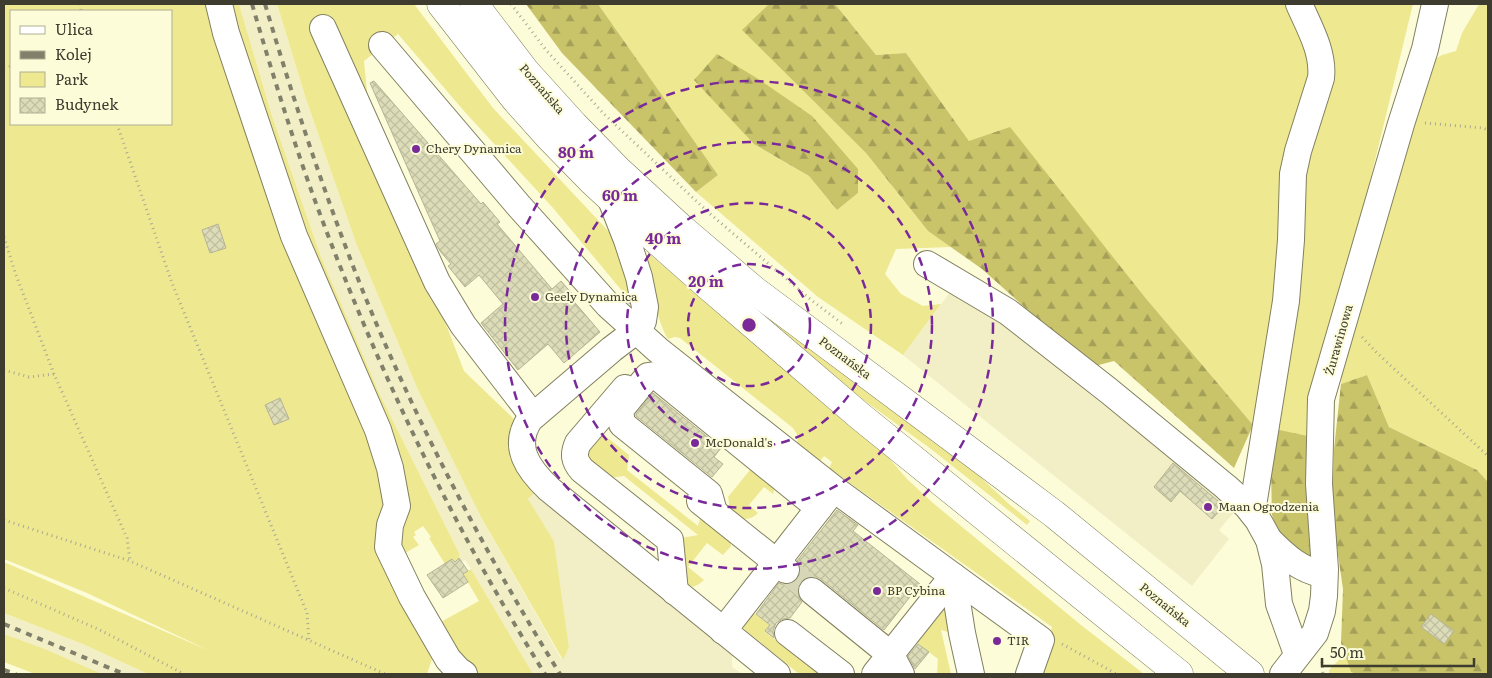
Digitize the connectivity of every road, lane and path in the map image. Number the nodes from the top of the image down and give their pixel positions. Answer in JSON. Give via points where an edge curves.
{"nodes":[{"id":1,"x":219,"y":4,"type":"edge"},
{"id":2,"x":441,"y":4,"type":"edge"},
{"id":3,"x":474,"y":4,"type":"edge"},
{"id":4,"x":511,"y":4,"type":"edge"},
{"id":5,"x":1299,"y":4,"type":"edge"},
{"id":6,"x":1435,"y":4,"type":"edge"},
{"id":7,"x":323,"y":28,"type":"dead end"},
{"id":8,"x":382,"y":46,"type":"dead end"},
{"id":9,"x":1401,"y":124,"type":"junction"},
{"id":10,"x":117,"y":125,"type":"edge"},
{"id":11,"x":1488,"y":130,"type":"edge"},
{"id":12,"x":610,"y":197,"type":"junction"},
{"id":13,"x":4,"y":237,"type":"edge"},
{"id":14,"x":927,"y":264,"type":"dead end"},
{"id":15,"x":1346,"y":318,"type":"junction"},
{"id":16,"x":848,"y":328,"type":"dead end"},
{"id":17,"x":637,"y":330,"type":"junction"},
{"id":18,"x":658,"y":350,"type":"junction"},
{"id":19,"x":4,"y":370,"type":"edge"},
{"id":20,"x":54,"y":374,"type":"junction"},
{"id":21,"x":617,"y":398,"type":"junction"},
{"id":22,"x":533,"y":416,"type":"junction"},
{"id":23,"x":1488,"y":456,"type":"edge"},
{"id":24,"x":826,"y":499,"type":"junction"},
{"id":25,"x":714,"y":512,"type":"junction"},
{"id":26,"x":1252,"y":512,"type":"junction"},
{"id":27,"x":4,"y":520,"type":"edge"},
{"id":28,"x":1269,"y":540,"type":"junction"},
{"id":29,"x":130,"y":561,"type":"junction"},
{"id":30,"x":781,"y":566,"type":"junction"},
{"id":31,"x":1324,"y":575,"type":"junction"},
{"id":32,"x":953,"y":576,"type":"junction"},
{"id":33,"x":4,"y":588,"type":"edge"},
{"id":34,"x":812,"y":591,"type":"tunnel mouth"},
{"id":35,"x":675,"y":592,"type":"junction"},
{"id":36,"x":788,"y":633,"type":"dead end"},
{"id":37,"x":729,"y":636,"type":"junction"},
{"id":38,"x":1041,"y":640,"type":"junction"},
{"id":39,"x":309,"y":642,"type":"junction"},
{"id":40,"x":1142,"y":644,"type":"junction"},
{"id":41,"x":1290,"y":664,"type":"edge"},
{"id":42,"x":889,"y":668,"type":"edge"},
{"id":43,"x":184,"y":674,"type":"edge"},
{"id":44,"x":385,"y":674,"type":"edge"},
{"id":45,"x":464,"y":674,"type":"edge"},
{"id":46,"x":777,"y":674,"type":"edge"},
{"id":47,"x":841,"y":674,"type":"edge"},
{"id":48,"x":971,"y":674,"type":"edge"},
{"id":49,"x":1029,"y":674,"type":"edge"},
{"id":50,"x":1116,"y":674,"type":"edge"},
{"id":51,"x":1161,"y":674,"type":"edge"},
{"id":52,"x":1179,"y":674,"type":"edge"},
{"id":53,"x":1250,"y":674,"type":"edge"}],
"edges":[{"from":1,"to":45,"type":"street","via":[[294,236],[383,445],[397,506],[390,525],[388,547],[448,660]]},
{"from":2,"to":12,"type":"main road","name":"Poznańska","via":[[515,99]]},
{"from":3,"to":53,"type":"main road","name":"Poznańska","via":[[526,72],[574,125],[681,228],[754,290],[1054,514]]},
{"from":4,"to":16,"type":"path","via":[[546,50],[604,114],[709,213]]},
{"from":5,"to":26,"type":"street","via":[[1321,57],[1322,68],[1293,174],[1286,301]]},
{"from":6,"to":9,"type":"street","name":"Żurawinowa"},
{"from":7,"to":22,"type":"street","via":[[437,282],[463,325]]},
{"from":8,"to":17,"type":"street","via":[[519,206],[608,305]]},
{"from":9,"to":11,"type":"path","via":[[1429,123]]},
{"from":9,"to":15,"type":"street","name":"Żurawinowa"},
{"from":10,"to":39,"type":"path","via":[[172,283],[306,613]]},
{"from":12,"to":17,"type":"street","via":[[643,293],[645,312]]},
{"from":12,"to":40,"type":"main road","name":"Poznańska","via":[[706,285],[861,417]]},
{"from":13,"to":20,"type":"path"},
{"from":14,"to":26,"type":"street","via":[[1008,312],[1182,450]]},
{"from":15,"to":23,"type":"path","via":[[1376,352]]},
{"from":15,"to":31,"type":"street","name":"Żurawinowa","via":[[1322,399],[1319,484]]},
{"from":17,"to":18,"type":"street"},
{"from":17,"to":22,"type":"street"},
{"from":18,"to":21,"type":"street"},
{"from":18,"to":24,"type":"street"},
{"from":19,"to":20,"type":"path","via":[[29,377]]},
{"from":20,"to":29,"type":"path","via":[[126,538]]},
{"from":21,"to":25,"type":"street","via":[[610,421],[617,433]]},
{"from":21,"to":35,"type":"street","via":[[578,443],[574,458],[582,470],[670,540]]},
{"from":22,"to":35,"type":"street","via":[[525,428],[522,448],[532,472]]},
{"from":24,"to":25,"type":"street","via":[[655,375],[648,376],[620,410],[622,424],[709,494]]},
{"from":24,"to":30,"type":"street"},
{"from":24,"to":32,"type":"street"},
{"from":25,"to":30,"type":"street"},
{"from":26,"to":28,"type":"street"},
{"from":27,"to":29,"type":"path"},
{"from":28,"to":31,"type":"street","via":[[1298,566]]},
{"from":28,"to":41,"type":"street"},
{"from":29,"to":39,"type":"path"},
{"from":30,"to":37,"type":"street"},
{"from":31,"to":41,"type":"street","name":"Żurawinowa","via":[[1319,622],[1312,637]]},
{"from":32,"to":38,"type":"street"},
{"from":32,"to":42,"type":"street"},
{"from":32,"to":48,"type":"street"},
{"from":33,"to":43,"type":"path","via":[[100,630]]},
{"from":34,"to":42,"type":"street"},
{"from":35,"to":37,"type":"street"},
{"from":36,"to":47,"type":"street"},
{"from":37,"to":46,"type":"street"},
{"from":38,"to":49,"type":"street"},
{"from":38,"to":50,"type":"path","via":[[1054,640]]},
{"from":39,"to":44,"type":"path"},
{"from":40,"to":51,"type":"street"},
{"from":40,"to":52,"type":"main road","name":"Poznańska"}]}
